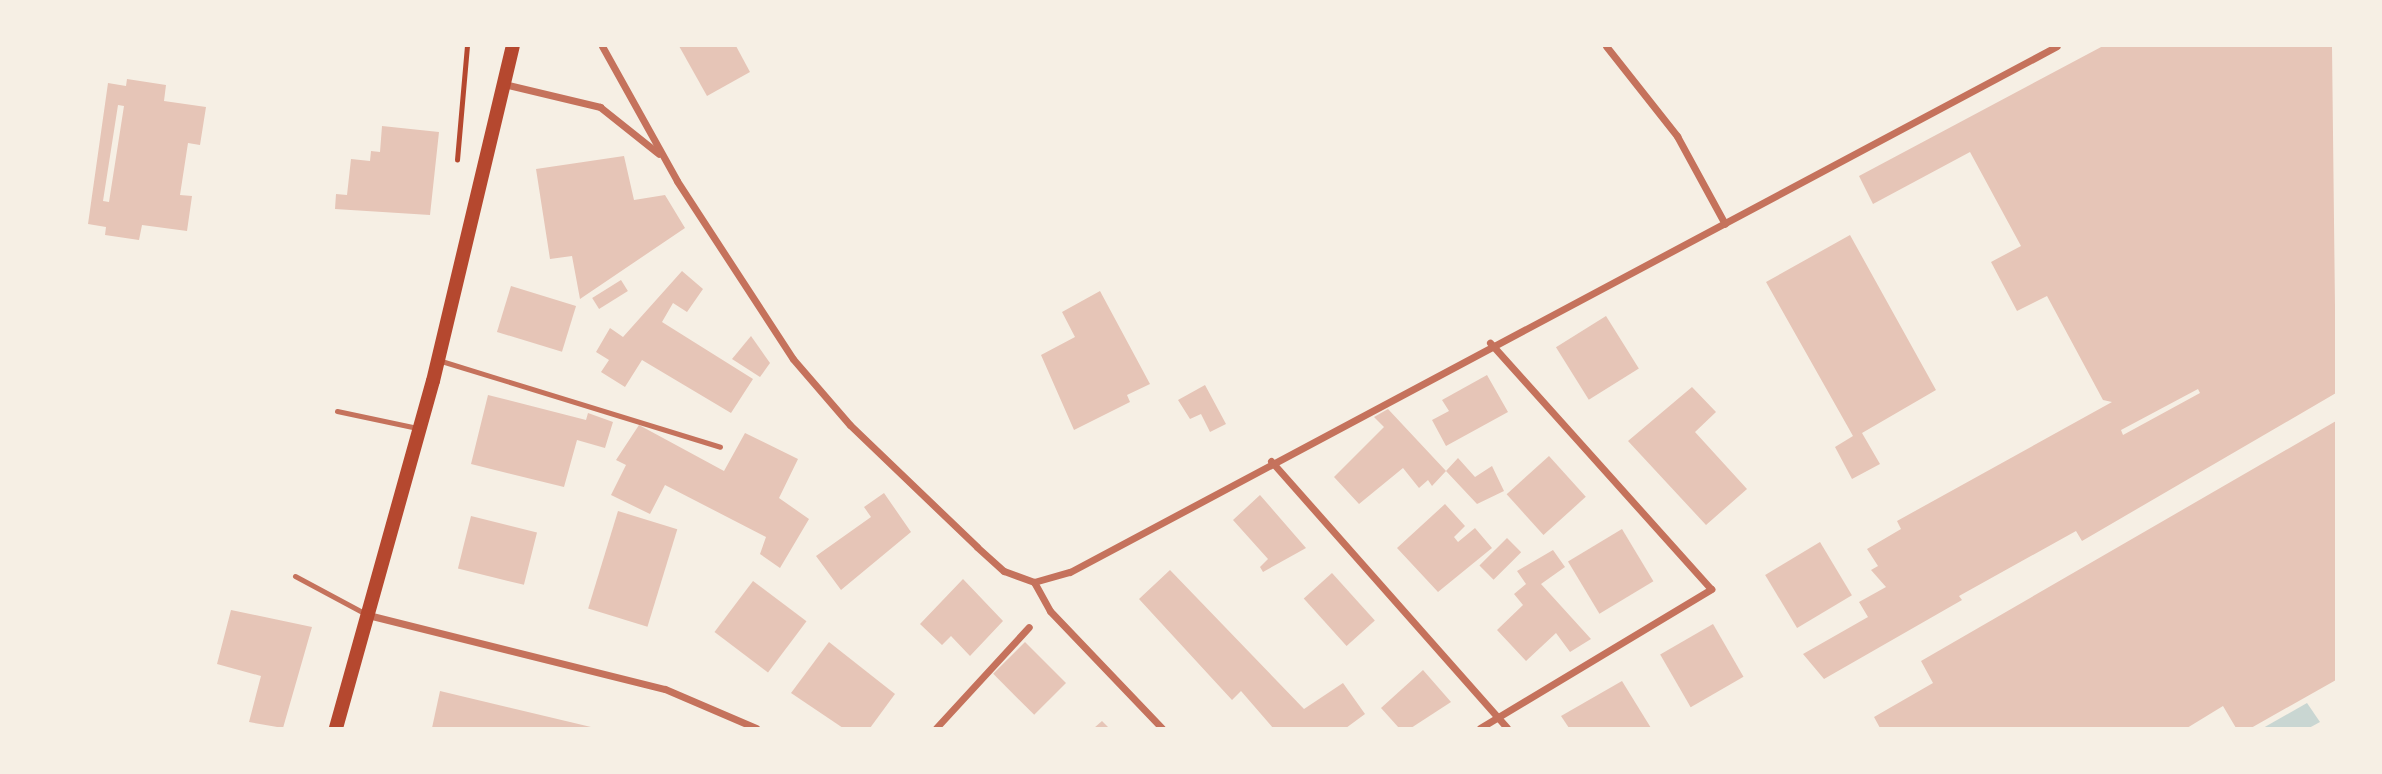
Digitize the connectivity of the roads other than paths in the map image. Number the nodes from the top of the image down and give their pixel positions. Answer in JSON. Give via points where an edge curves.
{"nodes":[{"id":1,"x":513,"y":46,"type":"edge"},
{"id":2,"x":602,"y":46,"type":"edge"},
{"id":3,"x":1606,"y":46,"type":"edge"},
{"id":4,"x":2057,"y":46,"type":"edge"},
{"id":5,"x":508,"y":85,"type":"junction"},
{"id":6,"x":665,"y":160,"type":"junction"},
{"id":7,"x":1725,"y":223,"type":"junction"},
{"id":8,"x":1490,"y":343,"type":"junction"},
{"id":9,"x":438,"y":360,"type":"junction"},
{"id":10,"x":337,"y":411,"type":"dead end"},
{"id":11,"x":420,"y":429,"type":"junction"},
{"id":12,"x":720,"y":447,"type":"dead end"},
{"id":13,"x":1271,"y":461,"type":"junction"},
{"id":14,"x":295,"y":576,"type":"dead end"},
{"id":15,"x":1034,"y":582,"type":"junction"},
{"id":16,"x":368,"y":615,"type":"junction"},
{"id":17,"x":1029,"y":627,"type":"dead end"},
{"id":18,"x":1496,"y":718,"type":"junction"},
{"id":19,"x":335,"y":729,"type":"edge"},
{"id":20,"x":756,"y":729,"type":"edge"},
{"id":21,"x":936,"y":729,"type":"edge"},
{"id":22,"x":1163,"y":729,"type":"edge"},
{"id":23,"x":1480,"y":729,"type":"edge"},
{"id":24,"x":1507,"y":729,"type":"edge"}],
"edges":[{"from":1,"to":5,"type":"main road"},
{"from":2,"to":6,"type":"street"},
{"from":3,"to":7,"type":"street","via":[[1677,136]]},
{"from":4,"to":7,"type":"street"},
{"from":5,"to":6,"type":"street","via":[[600,107]]},
{"from":5,"to":9,"type":"main road"},
{"from":6,"to":15,"type":"street","via":[[793,359],[850,425],[1004,571]]},
{"from":7,"to":8,"type":"street"},
{"from":8,"to":13,"type":"street"},
{"from":8,"to":18,"type":"street","via":[[1712,589]]},
{"from":9,"to":11,"type":"main road"},
{"from":9,"to":12,"type":"lane"},
{"from":10,"to":11,"type":"lane"},
{"from":11,"to":16,"type":"main road"},
{"from":13,"to":15,"type":"street","via":[[1070,572]]},
{"from":13,"to":18,"type":"street"},
{"from":14,"to":16,"type":"lane"},
{"from":15,"to":22,"type":"street","via":[[1050,611]]},
{"from":16,"to":19,"type":"main road"},
{"from":16,"to":20,"type":"street","via":[[665,689]]},
{"from":17,"to":21,"type":"street"},
{"from":18,"to":23,"type":"street"},
{"from":18,"to":24,"type":"street"}]}
